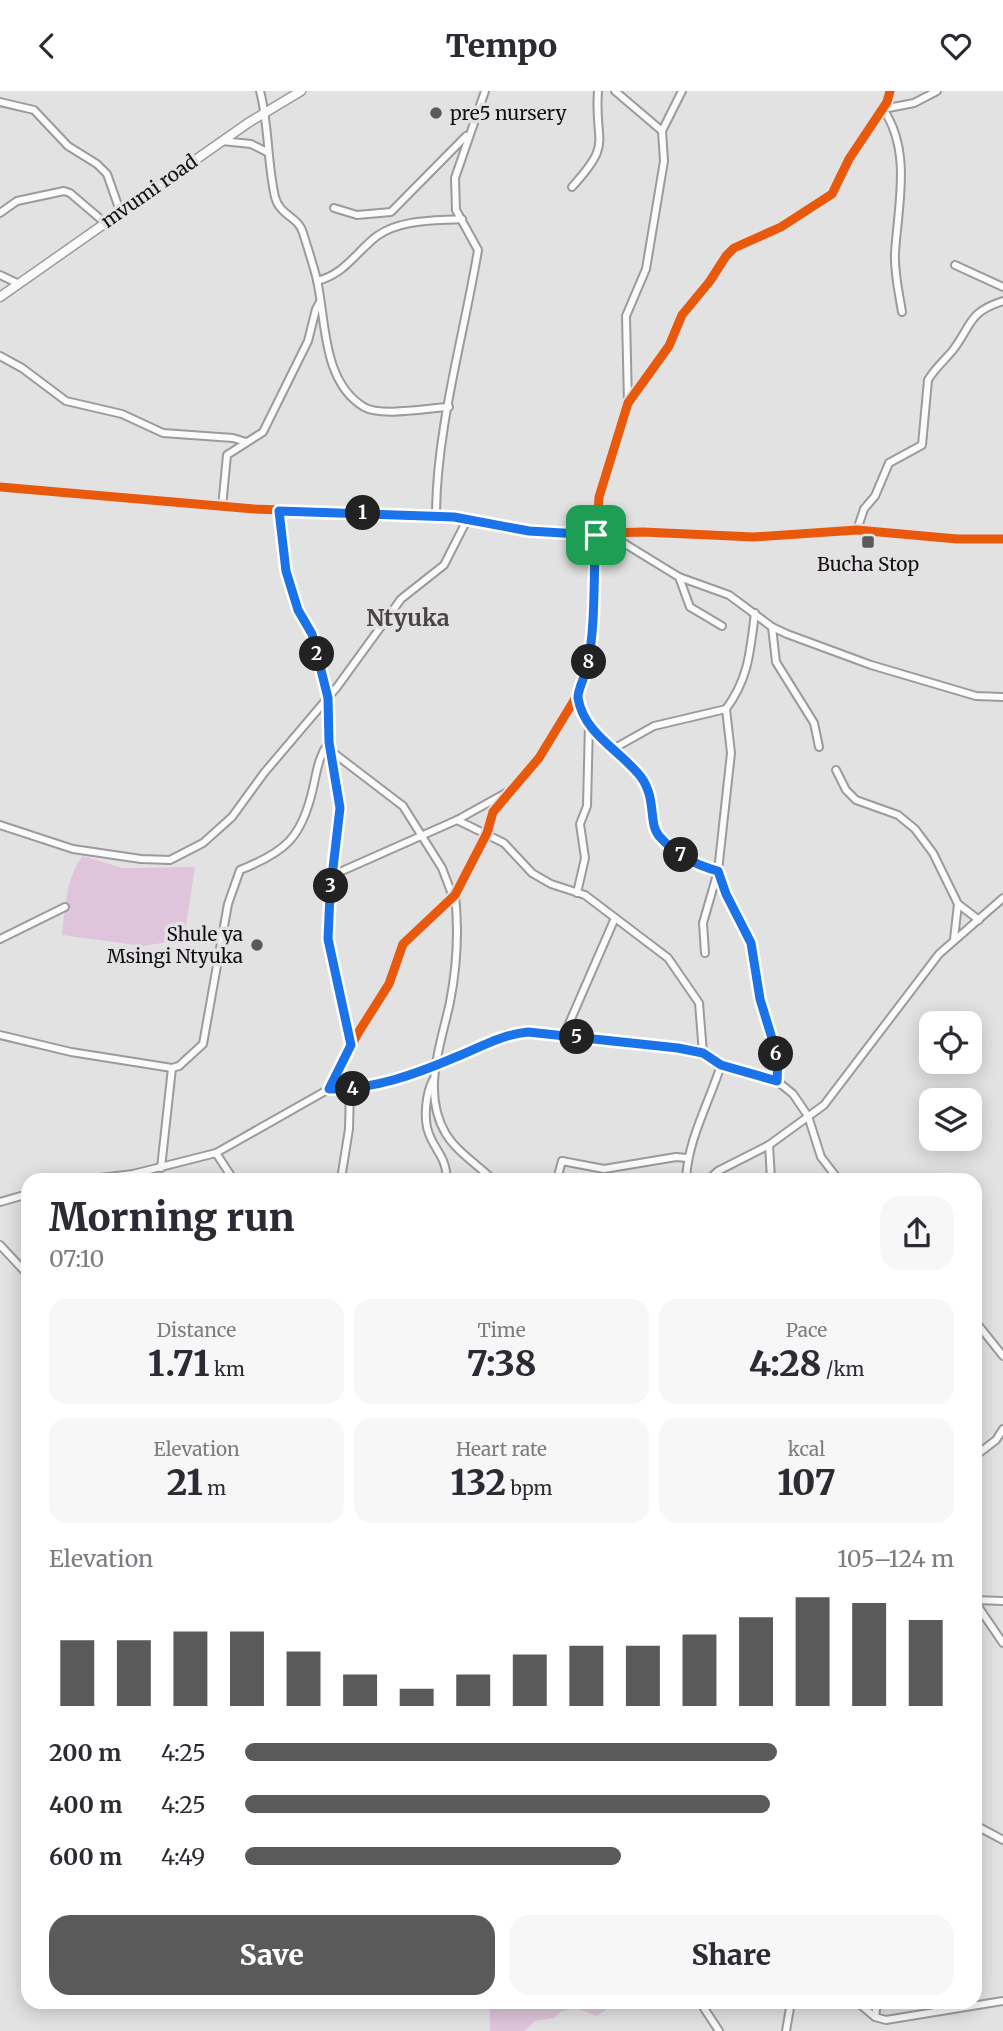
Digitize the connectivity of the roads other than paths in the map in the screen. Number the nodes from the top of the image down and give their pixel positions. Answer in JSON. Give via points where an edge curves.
{"nodes":[{"id":1,"x":260,"y":91,"type":"edge"},
{"id":2,"x":301,"y":91,"type":"edge"},
{"id":3,"x":485,"y":91,"type":"edge"},
{"id":4,"x":598,"y":91,"type":"edge"},
{"id":5,"x":615,"y":91,"type":"edge"},
{"id":6,"x":682,"y":91,"type":"edge"},
{"id":7,"x":890,"y":91,"type":"edge"},
{"id":8,"x":937,"y":91,"type":"edge"},
{"id":9,"x":0,"y":102,"type":"edge"},
{"id":10,"x":883,"y":109,"type":"junction"},
{"id":11,"x":266,"y":112,"type":"junction"},
{"id":12,"x":662,"y":131,"type":"junction"},
{"id":13,"x":470,"y":132,"type":"junction"},
{"id":14,"x":222,"y":141,"type":"junction"},
{"id":15,"x":267,"y":152,"type":"junction"},
{"id":16,"x":572,"y":187,"type":"dead end"},
{"id":17,"x":334,"y":208,"type":"dead end"},
{"id":18,"x":120,"y":211,"type":"junction"},
{"id":19,"x":0,"y":213,"type":"edge"},
{"id":20,"x":462,"y":219,"type":"junction"},
{"id":21,"x":104,"y":222,"type":"junction"},
{"id":22,"x":955,"y":265,"type":"dead end"},
{"id":23,"x":0,"y":275,"type":"edge"},
{"id":24,"x":317,"y":281,"type":"junction"},
{"id":25,"x":19,"y":284,"type":"junction"},
{"id":26,"x":1003,"y":287,"type":"edge"},
{"id":27,"x":0,"y":297,"type":"edge"},
{"id":28,"x":1003,"y":301,"type":"edge"},
{"id":29,"x":320,"y":302,"type":"junction"},
{"id":30,"x":902,"y":312,"type":"dead end"},
{"id":31,"x":0,"y":356,"type":"edge"},
{"id":32,"x":628,"y":403,"type":"junction"},
{"id":33,"x":449,"y":407,"type":"junction"},
{"id":34,"x":246,"y":442,"type":"junction"},
{"id":35,"x":0,"y":487,"type":"edge"},
{"id":36,"x":222,"y":507,"type":"junction"},
{"id":37,"x":279,"y":511,"type":"junction"},
{"id":38,"x":436,"y":516,"type":"junction"},
{"id":39,"x":468,"y":518,"type":"junction"},
{"id":40,"x":857,"y":530,"type":"junction"},
{"id":41,"x":609,"y":534,"type":"junction"},
{"id":42,"x":596,"y":535,"type":"junction"},
{"id":43,"x":1003,"y":539,"type":"edge"},
{"id":44,"x":679,"y":577,"type":"junction"},
{"id":45,"x":755,"y":613,"type":"junction"},
{"id":46,"x":722,"y":626,"type":"dead end"},
{"id":47,"x":772,"y":627,"type":"junction"},
{"id":48,"x":577,"y":696,"type":"junction"},
{"id":49,"x":1003,"y":697,"type":"edge"},
{"id":50,"x":328,"y":698,"type":"junction"},
{"id":51,"x":726,"y":709,"type":"junction"},
{"id":52,"x":589,"y":724,"type":"junction"},
{"id":53,"x":329,"y":742,"type":"junction"},
{"id":54,"x":819,"y":747,"type":"dead end"},
{"id":55,"x":613,"y":749,"type":"junction"},
{"id":56,"x":331,"y":751,"type":"junction"},
{"id":57,"x":836,"y":770,"type":"dead end"},
{"id":58,"x":516,"y":787,"type":"junction"},
{"id":59,"x":457,"y":820,"type":"junction"},
{"id":60,"x":0,"y":825,"type":"edge"},
{"id":61,"x":487,"y":834,"type":"junction"},
{"id":62,"x":421,"y":835,"type":"junction"},
{"id":63,"x":718,"y":871,"type":"junction"},
{"id":64,"x":333,"y":875,"type":"junction"},
{"id":65,"x":577,"y":893,"type":"junction"},
{"id":66,"x":454,"y":896,"type":"junction"},
{"id":67,"x":1003,"y":898,"type":"edge"},
{"id":68,"x":958,"y":904,"type":"junction"},
{"id":69,"x":65,"y":907,"type":"dead end"},
{"id":70,"x":615,"y":918,"type":"junction"},
{"id":71,"x":979,"y":920,"type":"junction"},
{"id":72,"x":0,"y":939,"type":"edge"},
{"id":73,"x":954,"y":939,"type":"junction"},
{"id":74,"x":705,"y":953,"type":"dead end"},
{"id":75,"x":0,"y":1035,"type":"edge"},
{"id":76,"x":564,"y":1035,"type":"junction"},
{"id":77,"x":351,"y":1045,"type":"junction"},
{"id":78,"x":703,"y":1053,"type":"junction"},
{"id":79,"x":434,"y":1065,"type":"junction"},
{"id":80,"x":721,"y":1065,"type":"junction"},
{"id":81,"x":172,"y":1068,"type":"junction"},
{"id":82,"x":434,"y":1079,"type":"junction"},
{"id":83,"x":777,"y":1081,"type":"junction"},
{"id":84,"x":329,"y":1089,"type":"junction"},
{"id":85,"x":350,"y":1089,"type":"junction"},
{"id":86,"x":808,"y":1116,"type":"junction"},
{"id":87,"x":769,"y":1145,"type":"junction"},
{"id":88,"x":216,"y":1153,"type":"junction"},
{"id":89,"x":687,"y":1158,"type":"junction"},
{"id":90,"x":161,"y":1168,"type":"junction"},
{"id":91,"x":129,"y":1173,"type":"edge"},
{"id":92,"x":229,"y":1173,"type":"edge"},
{"id":93,"x":342,"y":1173,"type":"edge"},
{"id":94,"x":446,"y":1173,"type":"edge"},
{"id":95,"x":486,"y":1173,"type":"edge"},
{"id":96,"x":559,"y":1173,"type":"edge"},
{"id":97,"x":686,"y":1173,"type":"edge"},
{"id":98,"x":716,"y":1173,"type":"edge"},
{"id":99,"x":771,"y":1173,"type":"edge"},
{"id":100,"x":833,"y":1173,"type":"edge"},
{"id":101,"x":21,"y":1195,"type":"edge"},
{"id":102,"x":0,"y":1202,"type":"edge"},
{"id":103,"x":0,"y":1245,"type":"edge"},
{"id":104,"x":21,"y":1268,"type":"edge"},
{"id":105,"x":982,"y":1330,"type":"edge"},
{"id":106,"x":1003,"y":1356,"type":"edge"},
{"id":107,"x":1003,"y":1429,"type":"edge"},
{"id":108,"x":982,"y":1451,"type":"edge"},
{"id":109,"x":982,"y":1601,"type":"edge"},
{"id":110,"x":1003,"y":1601,"type":"edge"},
{"id":111,"x":982,"y":1612,"type":"edge"},
{"id":112,"x":1003,"y":1643,"type":"edge"},
{"id":113,"x":982,"y":1829,"type":"edge"},
{"id":114,"x":1003,"y":1840,"type":"edge"},
{"id":115,"x":1003,"y":2001,"type":"edge"},
{"id":116,"x":982,"y":2005,"type":"edge"},
{"id":117,"x":705,"y":2009,"type":"edge"},
{"id":118,"x":790,"y":2009,"type":"edge"},
{"id":119,"x":866,"y":2009,"type":"edge"},
{"id":120,"x":877,"y":2009,"type":"edge"},
{"id":121,"x":962,"y":2009,"type":"edge"},
{"id":122,"x":876,"y":2017,"type":"junction"},
{"id":123,"x":719,"y":2031,"type":"edge"},
{"id":124,"x":786,"y":2031,"type":"edge"}],
"edges":[{"from":1,"to":11,"type":"street"},
{"from":2,"to":11,"type":"street","name":"mvumi road"},
{"from":3,"to":13,"type":"street"},
{"from":4,"to":16,"type":"street","via":[[598,152]]},
{"from":5,"to":12,"type":"street"},
{"from":6,"to":12,"type":"street"},
{"from":7,"to":10,"type":"street"},
{"from":8,"to":10,"type":"street","via":[[914,103]]},
{"from":9,"to":18,"type":"street","via":[[34,110],[68,146],[97,164],[107,174]]},
{"from":10,"to":30,"type":"street","via":[[893,124],[899,150],[895,256]]},
{"from":10,"to":32,"type":"street","via":[[832,194],[726,256],[682,315],[669,346]]},
{"from":11,"to":14,"type":"street","name":"mvumi road"},
{"from":11,"to":15,"type":"street"},
{"from":12,"to":32,"type":"street","via":[[664,162],[646,268],[626,316]]},
{"from":13,"to":17,"type":"street","via":[[391,212],[357,215]]},
{"from":13,"to":20,"type":"street","via":[[455,179],[456,210]]},
{"from":14,"to":15,"type":"street","via":[[251,144]]},
{"from":14,"to":18,"type":"street","name":"mvumi road"},
{"from":15,"to":24,"type":"street","via":[[276,200],[284,214],[301,225]]},
{"from":18,"to":21,"type":"street","name":"mvumi road"},
{"from":19,"to":21,"type":"street","via":[[17,201],[64,191]]},
{"from":20,"to":24,"type":"street","via":[[399,225],[374,238],[349,266]]},
{"from":20,"to":33,"type":"street","via":[[478,250]]},
{"from":21,"to":25,"type":"street","name":"mvumi road"},
{"from":22,"to":26,"type":"street"},
{"from":23,"to":25,"type":"street"},
{"from":24,"to":29,"type":"street"},
{"from":25,"to":27,"type":"street","name":"mvumi road"},
{"from":28,"to":40,"type":"street","via":[[976,315],[928,380],[922,445],[889,463]]},
{"from":29,"to":33,"type":"street","via":[[331,360],[356,401],[372,411]]},
{"from":29,"to":34,"type":"street","via":[[308,341],[263,432]]},
{"from":31,"to":34,"type":"street","via":[[66,401],[122,414],[163,433]]},
{"from":32,"to":42,"type":"street","via":[[598,497]]},
{"from":33,"to":38,"type":"street"},
{"from":34,"to":36,"type":"street","via":[[225,461]]},
{"from":35,"to":36,"type":"street"},
{"from":36,"to":37,"type":"street"},
{"from":37,"to":38,"type":"street"},
{"from":37,"to":50,"type":"street","via":[[286,571],[298,610],[312,634]]},
{"from":38,"to":39,"type":"street"},
{"from":39,"to":42,"type":"street","via":[[529,531]]},
{"from":39,"to":50,"type":"street","via":[[444,565],[401,599]]},
{"from":40,"to":41,"type":"street","via":[[754,537]]},
{"from":40,"to":43,"type":"street"},
{"from":41,"to":42,"type":"street"},
{"from":41,"to":44,"type":"street"},
{"from":42,"to":48,"type":"street","via":[[591,646]]},
{"from":44,"to":45,"type":"street","via":[[729,594]]},
{"from":44,"to":46,"type":"street","via":[[690,607]]},
{"from":45,"to":47,"type":"street"},
{"from":45,"to":51,"type":"street","via":[[746,674]]},
{"from":47,"to":49,"type":"street","via":[[881,668],[980,698]]},
{"from":47,"to":54,"type":"street","via":[[776,661],[814,723]]},
{"from":48,"to":52,"type":"street"},
{"from":48,"to":58,"type":"street"},
{"from":50,"to":53,"type":"street"},
{"from":50,"to":60,"type":"street","via":[[232,817],[203,843],[179,856],[154,860],[98,855]]},
{"from":51,"to":55,"type":"street","via":[[654,726]]},
{"from":51,"to":63,"type":"street","via":[[731,753]]},
{"from":52,"to":55,"type":"street"},
{"from":52,"to":65,"type":"street","via":[[587,806],[580,824],[586,858]]},
{"from":53,"to":56,"type":"street"},
{"from":53,"to":81,"type":"street","via":[[318,761],[310,801],[288,845],[240,870],[228,904],[203,1044]]},
{"from":55,"to":63,"type":"street","via":[[649,791],[653,825],[660,837],[688,860]]},
{"from":56,"to":62,"type":"street","via":[[403,806]]},
{"from":56,"to":64,"type":"street","via":[[340,808]]},
{"from":57,"to":68,"type":"street","via":[[856,800],[898,815],[915,829],[933,853]]},
{"from":58,"to":59,"type":"street"},
{"from":58,"to":61,"type":"street","via":[[493,812]]},
{"from":59,"to":61,"type":"street"},
{"from":59,"to":62,"type":"street"},
{"from":61,"to":65,"type":"street","via":[[504,843],[532,873]]},
{"from":61,"to":66,"type":"street"},
{"from":62,"to":64,"type":"street"},
{"from":62,"to":66,"type":"street"},
{"from":63,"to":74,"type":"street","via":[[704,923]]},
{"from":63,"to":83,"type":"street","via":[[751,943],[760,999],[778,1058]]},
{"from":64,"to":77,"type":"street","via":[[328,939]]},
{"from":65,"to":70,"type":"street"},
{"from":66,"to":77,"type":"street","via":[[403,944],[389,983]]},
{"from":66,"to":79,"type":"street","via":[[457,953]]},
{"from":67,"to":71,"type":"street"},
{"from":68,"to":71,"type":"street"},
{"from":68,"to":73,"type":"street"},
{"from":69,"to":72,"type":"street"},
{"from":70,"to":76,"type":"street"},
{"from":70,"to":78,"type":"street","via":[[677,967],[699,1003]]},
{"from":71,"to":73,"type":"street"},
{"from":73,"to":86,"type":"street","via":[[853,1071],[824,1105]]},
{"from":75,"to":81,"type":"street"},
{"from":76,"to":78,"type":"street"},
{"from":76,"to":79,"type":"street","via":[[506,1034]]},
{"from":77,"to":84,"type":"street"},
{"from":78,"to":80,"type":"street"},
{"from":79,"to":82,"type":"street"},
{"from":79,"to":85,"type":"street"},
{"from":80,"to":83,"type":"street"},
{"from":80,"to":89,"type":"street"},
{"from":81,"to":90,"type":"street"},
{"from":82,"to":94,"type":"street","via":[[427,1092],[428,1132],[445,1160]]},
{"from":82,"to":95,"type":"street","via":[[444,1131]]},
{"from":83,"to":86,"type":"street"},
{"from":84,"to":85,"type":"street"},
{"from":84,"to":88,"type":"street"},
{"from":85,"to":93,"type":"street"},
{"from":86,"to":87,"type":"street"},
{"from":86,"to":100,"type":"street","via":[[821,1157]]},
{"from":87,"to":98,"type":"street"},
{"from":87,"to":99,"type":"street"},
{"from":88,"to":90,"type":"street"},
{"from":88,"to":92,"type":"street"},
{"from":89,"to":96,"type":"street","via":[[604,1169],[562,1161]]},
{"from":89,"to":97,"type":"street"},
{"from":90,"to":91,"type":"street"},
{"from":101,"to":102,"type":"street"},
{"from":103,"to":104,"type":"street"},
{"from":105,"to":106,"type":"street"},
{"from":107,"to":108,"type":"street"},
{"from":109,"to":110,"type":"street"},
{"from":111,"to":112,"type":"street"},
{"from":113,"to":114,"type":"street"},
{"from":115,"to":116,"type":"street"},
{"from":117,"to":123,"type":"street"},
{"from":118,"to":124,"type":"street"},
{"from":119,"to":122,"type":"street"},
{"from":120,"to":122,"type":"street"},
{"from":121,"to":122,"type":"street","via":[[886,2020]]}]}
